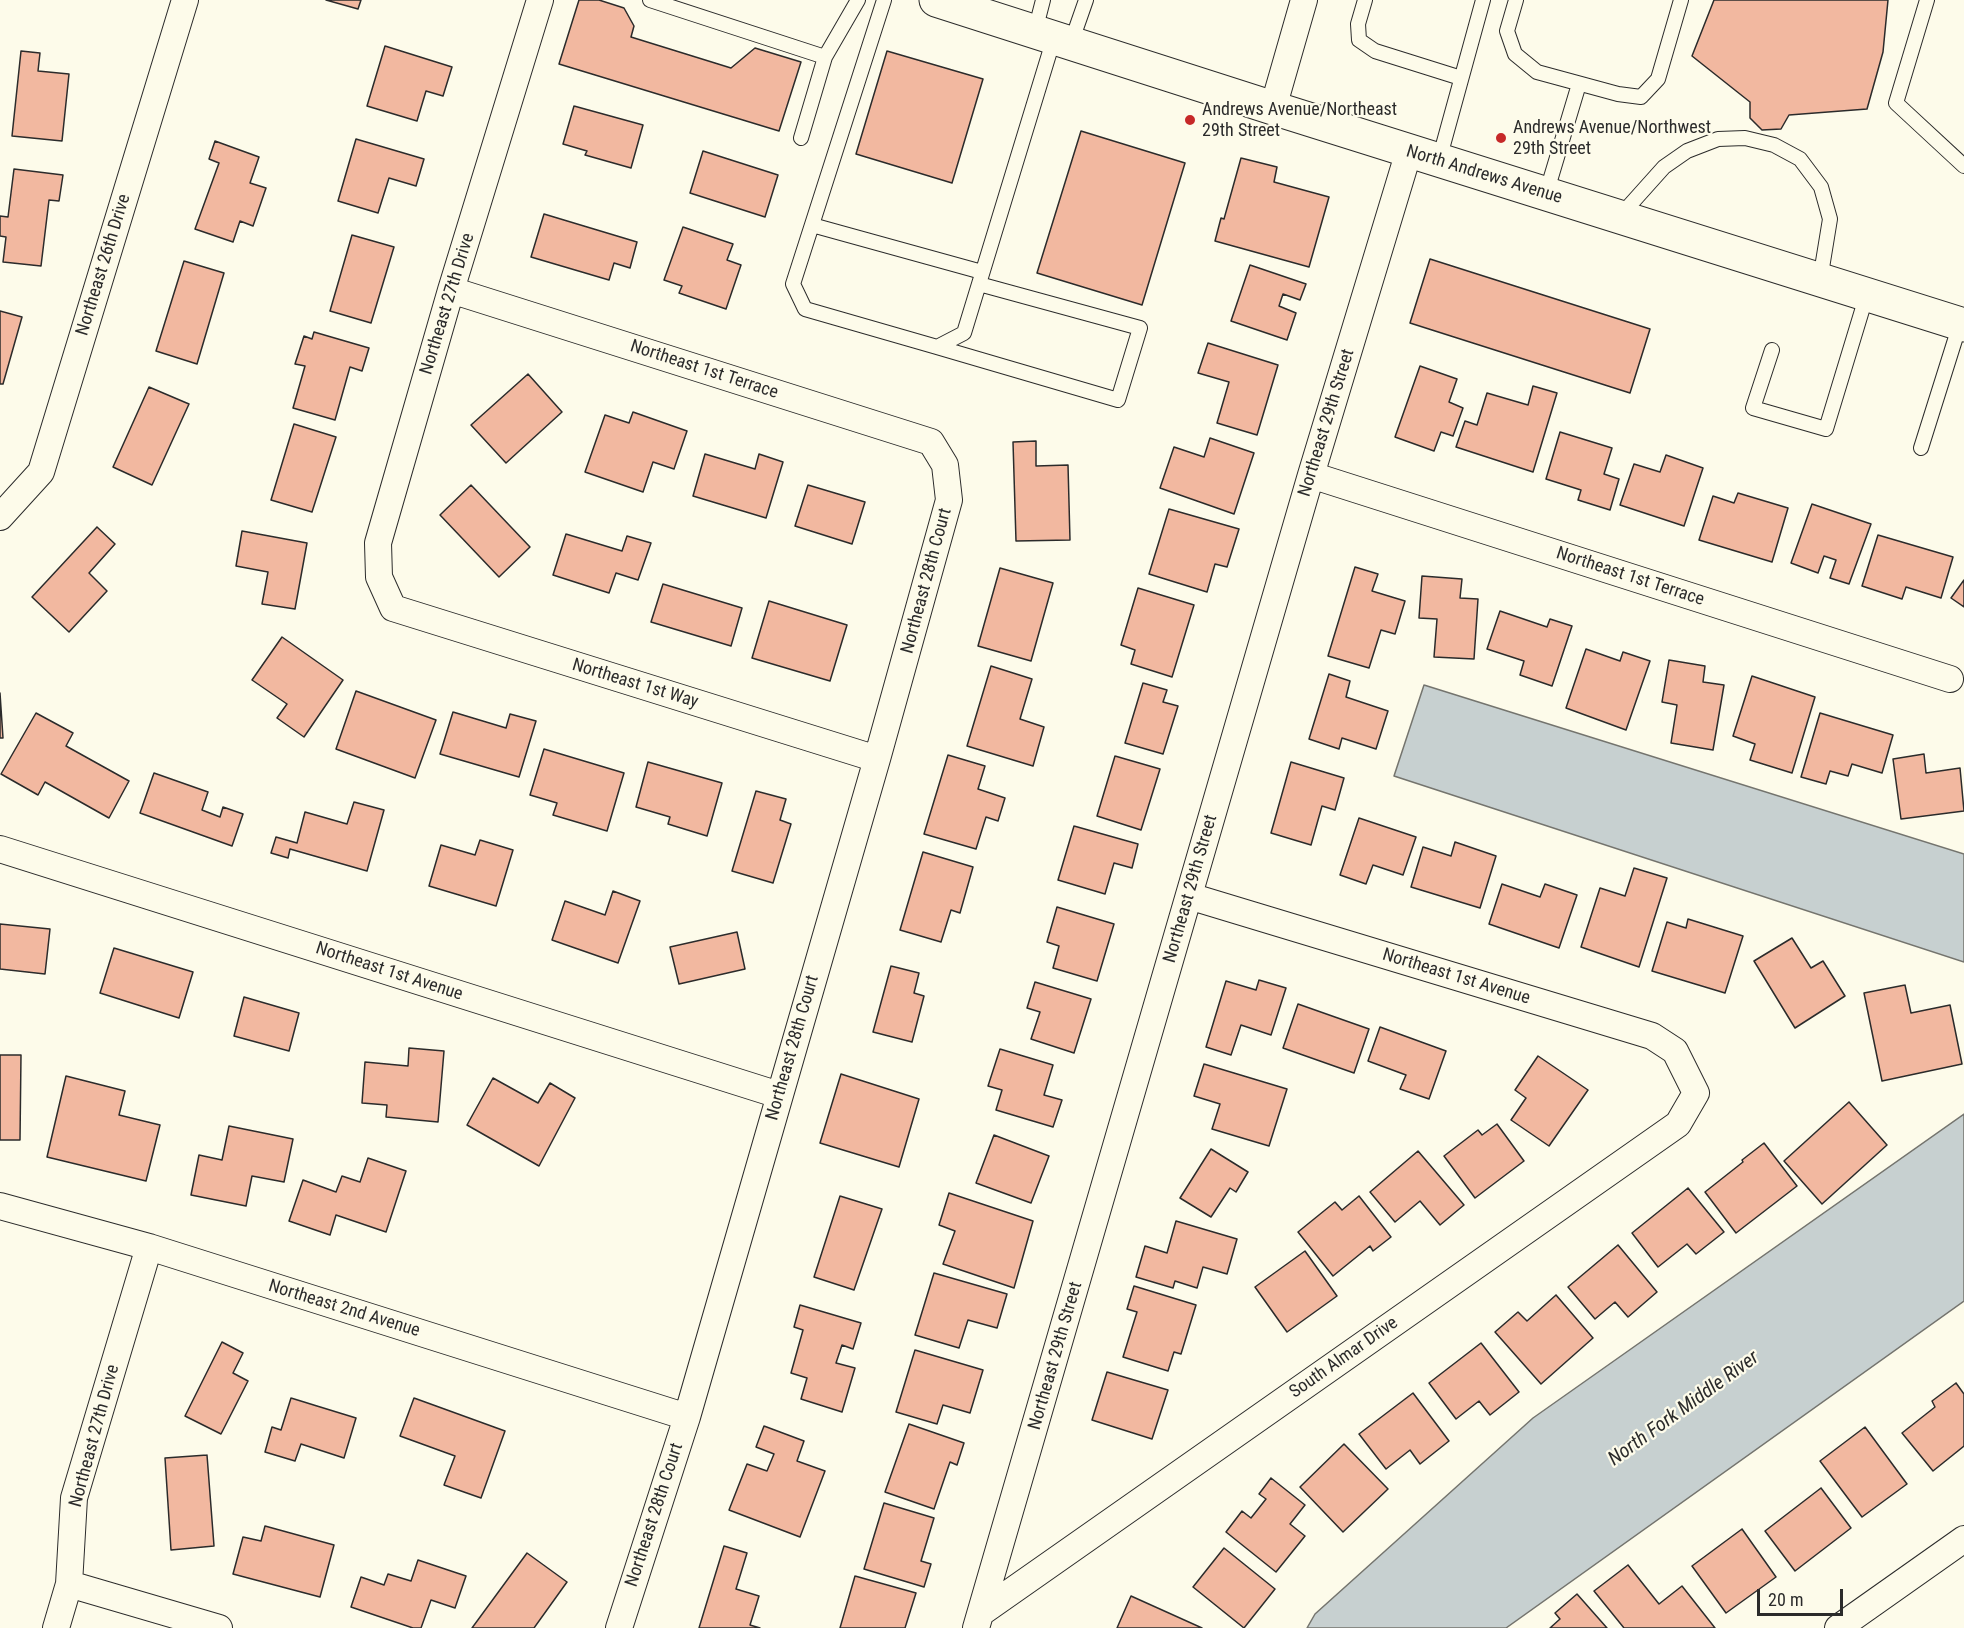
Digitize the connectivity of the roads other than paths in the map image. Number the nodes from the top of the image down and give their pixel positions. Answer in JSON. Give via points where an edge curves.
{"nodes":[{"id":1,"x":185,"y":0,"type":"edge"},
{"id":2,"x":540,"y":0,"type":"edge"},
{"id":3,"x":650,"y":0,"type":"edge"},
{"id":4,"x":858,"y":0,"type":"edge"},
{"id":5,"x":884,"y":0,"type":"edge"},
{"id":6,"x":936,"y":0,"type":"edge"},
{"id":7,"x":1043,"y":0,"type":"edge"},
{"id":8,"x":1086,"y":0,"type":"edge"},
{"id":9,"x":1304,"y":0,"type":"edge"},
{"id":10,"x":1365,"y":0,"type":"edge"},
{"id":11,"x":1483,"y":0,"type":"edge"},
{"id":12,"x":1516,"y":0,"type":"edge"},
{"id":13,"x":1681,"y":0,"type":"edge"},
{"id":14,"x":1927,"y":0,"type":"edge"},
{"id":15,"x":1053,"y":37,"type":"junction"},
{"id":16,"x":825,"y":57,"type":"junction"},
{"id":17,"x":1461,"y":78,"type":"junction"},
{"id":18,"x":1580,"y":84,"type":"junction"},
{"id":19,"x":1273,"y":108,"type":"junction"},
{"id":20,"x":801,"y":138,"type":"dead end"},
{"id":21,"x":1424,"y":156,"type":"junction"},
{"id":22,"x":1964,"y":166,"type":"edge"},
{"id":23,"x":1546,"y":194,"type":"junction"},
{"id":24,"x":1619,"y":217,"type":"junction"},
{"id":25,"x":812,"y":225,"type":"junction"},
{"id":26,"x":980,"y":278,"type":"junction"},
{"id":27,"x":1820,"y":280,"type":"junction"},
{"id":28,"x":451,"y":290,"type":"junction"},
{"id":29,"x":1867,"y":294,"type":"junction"},
{"id":30,"x":1962,"y":325,"type":"edge"},
{"id":31,"x":936,"y":346,"type":"junction"},
{"id":32,"x":1772,"y":350,"type":"dead end"},
{"id":33,"x":1921,"y":448,"type":"dead end"},
{"id":34,"x":945,"y":465,"type":"joint"},
{"id":35,"x":1311,"y":475,"type":"junction"},
{"id":36,"x":0,"y":517,"type":"edge"},
{"id":37,"x":393,"y":608,"type":"joint"},
{"id":38,"x":1950,"y":679,"type":"dead end"},
{"id":39,"x":878,"y":759,"type":"junction"},
{"id":40,"x":0,"y":849,"type":"edge"},
{"id":41,"x":1189,"y":896,"type":"junction"},
{"id":42,"x":1696,"y":1093,"type":"joint"},
{"id":43,"x":779,"y":1095,"type":"junction"},
{"id":44,"x":0,"y":1206,"type":"edge"},
{"id":45,"x":149,"y":1247,"type":"junction"},
{"id":46,"x":687,"y":1417,"type":"junction"},
{"id":47,"x":1964,"y":1539,"type":"edge"},
{"id":48,"x":69,"y":1584,"type":"junction"},
{"id":49,"x":979,"y":1620,"type":"edge"},
{"id":50,"x":56,"y":1628,"type":"edge"},
{"id":51,"x":219,"y":1628,"type":"edge"},
{"id":52,"x":619,"y":1628,"type":"edge"},
{"id":53,"x":1838,"y":1628,"type":"edge"}],
"edges":[{"from":1,"to":36,"type":"street","name":"Northeast 26th Drive","via":[[40,472]]},
{"from":2,"to":28,"type":"street","name":"Northeast 27th Drive"},
{"from":3,"to":16,"type":"lane"},
{"from":4,"to":16,"type":"lane"},
{"from":5,"to":25,"type":"lane"},
{"from":6,"to":15,"type":"main road","name":"North Andrews Avenue"},
{"from":7,"to":15,"type":"lane"},
{"from":8,"to":15,"type":"lane"},
{"from":9,"to":19,"type":"street"},
{"from":10,"to":17,"type":"lane","via":[[1358,24],[1359,40],[1375,51]]},
{"from":11,"to":17,"type":"lane"},
{"from":12,"to":18,"type":"lane","via":[[1507,31],[1515,54],[1537,72]]},
{"from":13,"to":18,"type":"lane","via":[[1658,79],[1641,97]]},
{"from":14,"to":22,"type":"lane","via":[[1896,103]]},
{"from":15,"to":19,"type":"main road","name":"North Andrews Avenue"},
{"from":15,"to":26,"type":"lane"},
{"from":16,"to":20,"type":"lane"},
{"from":17,"to":21,"type":"lane"},
{"from":18,"to":23,"type":"lane"},
{"from":19,"to":21,"type":"main road","name":"North Andrews Avenue"},
{"from":21,"to":23,"type":"main road","name":"North Andrews Avenue"},
{"from":21,"to":35,"type":"street","name":"Northeast 29th Street"},
{"from":23,"to":24,"type":"main road","name":"North Andrews Avenue"},
{"from":24,"to":27,"type":"main road","name":"North Andrews Avenue"},
{"from":24,"to":27,"type":"lane","via":[[1664,167],[1687,151],[1718,139],[1745,138],[1774,145],[1800,159],[1821,187],[1830,219]]},
{"from":25,"to":26,"type":"lane"},
{"from":25,"to":31,"type":"lane","via":[[793,284],[805,309]]},
{"from":26,"to":31,"type":"lane","via":[[964,333]]},
{"from":26,"to":31,"type":"lane","via":[[1140,328],[1118,400]]},
{"from":27,"to":29,"type":"main road","name":"North Andrews Avenue"},
{"from":28,"to":34,"type":"street","name":"Northeast 1st Terrace","via":[[931,442]]},
{"from":28,"to":37,"type":"street","name":"Northeast 27th Drive","via":[[378,543],[380,577]]},
{"from":29,"to":30,"type":"main road","name":"North Andrews Avenue"},
{"from":29,"to":32,"type":"lane","via":[[1826,429],[1753,408]]},
{"from":30,"to":33,"type":"lane"},
{"from":34,"to":39,"type":"street","name":"Northeast 28th Court","via":[[949,500]]},
{"from":35,"to":38,"type":"street","name":"Northeast 1st Terrace"},
{"from":35,"to":41,"type":"street","name":"Northeast 29th Street"},
{"from":37,"to":39,"type":"street","name":"Northeast 1st Way"},
{"from":39,"to":43,"type":"street","name":"Northeast 28th Court"},
{"from":40,"to":43,"type":"street","name":"Northeast 1st Avenue"},
{"from":41,"to":42,"type":"street","name":"Northeast 1st Avenue","via":[[1652,1036],[1675,1051]]},
{"from":41,"to":49,"type":"street","name":"Northeast 29th Street"},
{"from":42,"to":49,"type":"street","name":"South Almar Drive","via":[[1678,1124]]},
{"from":43,"to":46,"type":"street","name":"Northeast 28th Court"},
{"from":44,"to":45,"type":"street","name":"Northeast 2nd Avenue"},
{"from":45,"to":46,"type":"street","name":"Northeast 2nd Avenue"},
{"from":45,"to":48,"type":"street","name":"Northeast 27th Drive","via":[[74,1498]]},
{"from":46,"to":52,"type":"street","name":"Northeast 28th Court"},
{"from":47,"to":53,"type":"street"},
{"from":48,"to":50,"type":"street","name":"Northeast 27th Drive"},
{"from":48,"to":51,"type":"street"}]}
